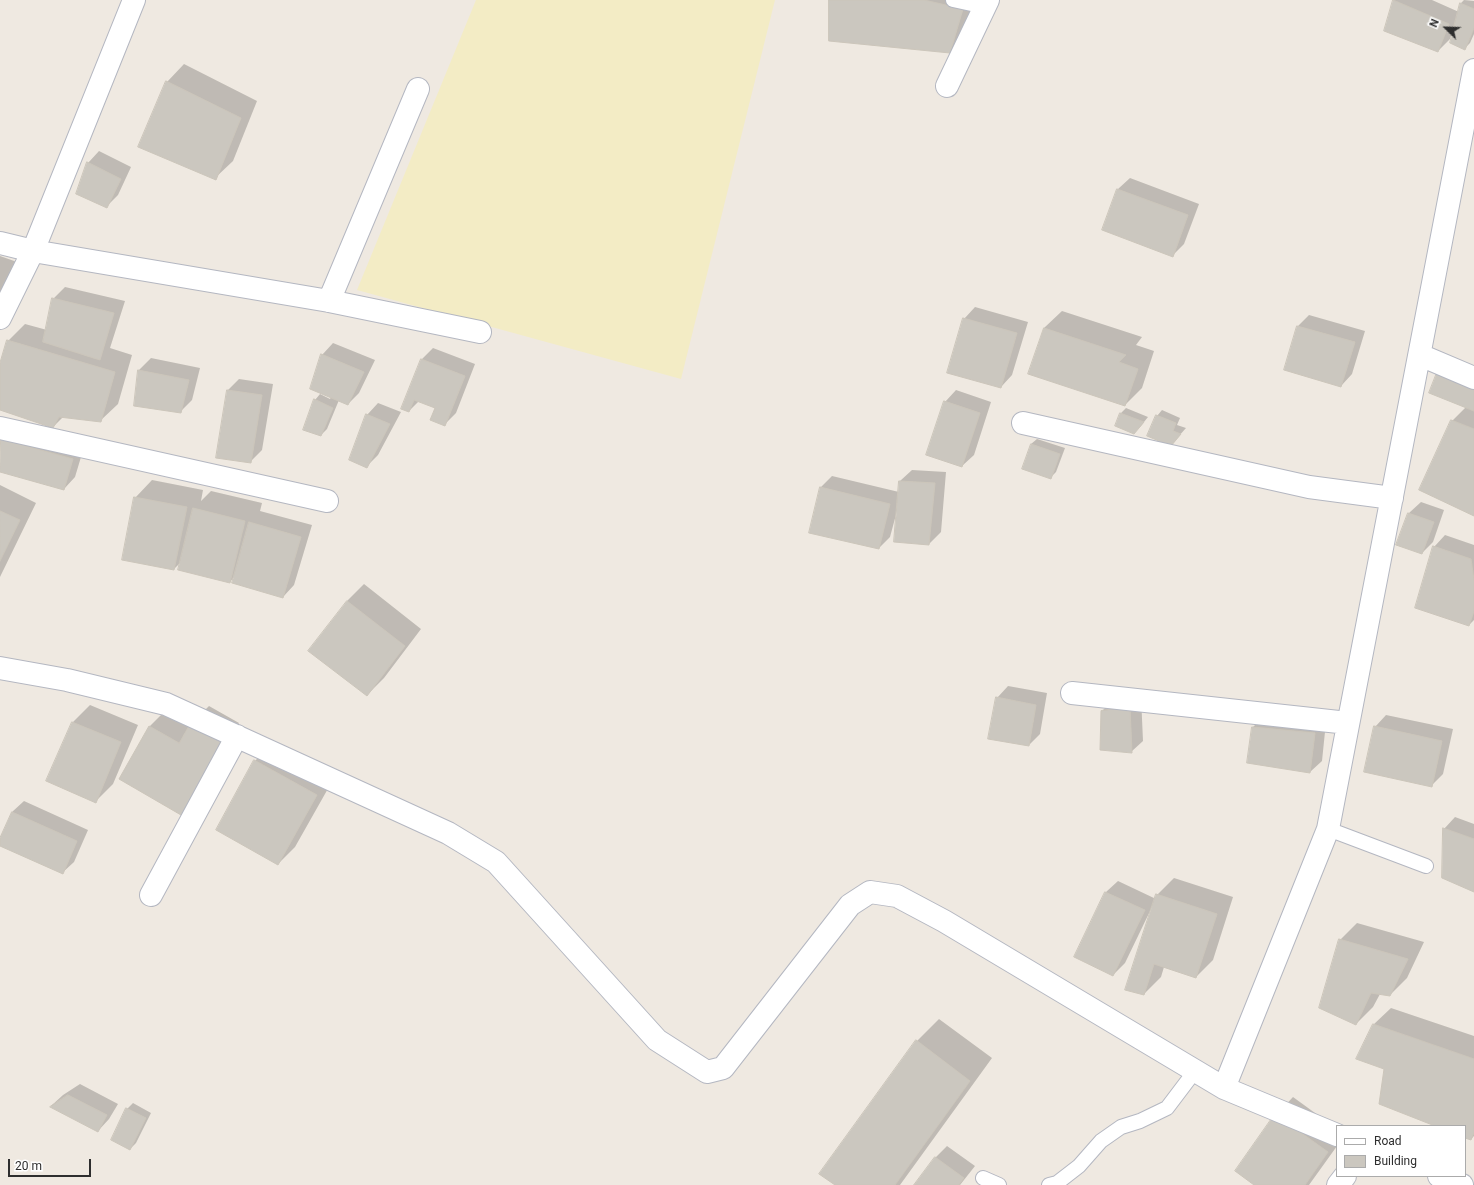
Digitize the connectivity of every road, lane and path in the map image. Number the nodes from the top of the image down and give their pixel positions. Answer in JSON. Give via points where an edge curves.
{"nodes":[{"id":1,"x":134,"y":0,"type":"edge"},
{"id":2,"x":954,"y":0,"type":"edge"},
{"id":3,"x":986,"y":3,"type":"edge"},
{"id":4,"x":1474,"y":70,"type":"edge"},
{"id":5,"x":947,"y":86,"type":"dead end"},
{"id":6,"x":418,"y":89,"type":"dead end"},
{"id":7,"x":0,"y":243,"type":"edge"},
{"id":8,"x":32,"y":251,"type":"junction"},
{"id":9,"x":329,"y":301,"type":"junction"},
{"id":10,"x":0,"y":318,"type":"edge"},
{"id":11,"x":480,"y":332,"type":"dead end"},
{"id":12,"x":1420,"y":355,"type":"junction"},
{"id":13,"x":1474,"y":378,"type":"edge"},
{"id":14,"x":1024,"y":423,"type":"dead end"},
{"id":15,"x":0,"y":428,"type":"edge"},
{"id":16,"x":1392,"y":498,"type":"junction"},
{"id":17,"x":327,"y":501,"type":"dead end"},
{"id":18,"x":0,"y":668,"type":"edge"},
{"id":19,"x":1072,"y":692,"type":"dead end"},
{"id":20,"x":1348,"y":723,"type":"junction"},
{"id":21,"x":237,"y":736,"type":"junction"},
{"id":22,"x":1328,"y":829,"type":"junction"},
{"id":23,"x":1426,"y":866,"type":"dead end"},
{"id":24,"x":151,"y":894,"type":"dead end"},
{"id":25,"x":1195,"y":1070,"type":"junction"},
{"id":26,"x":1224,"y":1088,"type":"junction"},
{"id":27,"x":1336,"y":1135,"type":"edge"},
{"id":28,"x":1344,"y":1177,"type":"edge"},
{"id":29,"x":1442,"y":1177,"type":"edge"},
{"id":30,"x":983,"y":1178,"type":"dead end"},
{"id":31,"x":998,"y":1185,"type":"edge"},
{"id":32,"x":1049,"y":1185,"type":"edge"},
{"id":33,"x":1338,"y":1185,"type":"edge"},
{"id":34,"x":1462,"y":1185,"type":"edge"}],
"edges":[{"from":1,"to":8,"type":"street"},
{"from":2,"to":3,"type":"lane"},
{"from":3,"to":5,"type":"street"},
{"from":4,"to":12,"type":"street"},
{"from":6,"to":9,"type":"street"},
{"from":7,"to":8,"type":"street"},
{"from":8,"to":9,"type":"street"},
{"from":8,"to":10,"type":"street"},
{"from":9,"to":11,"type":"street"},
{"from":12,"to":13,"type":"street"},
{"from":12,"to":16,"type":"street"},
{"from":14,"to":16,"type":"street","via":[[1309,487]]},
{"from":15,"to":17,"type":"street"},
{"from":16,"to":20,"type":"street"},
{"from":18,"to":21,"type":"street","via":[[67,680],[166,704]]},
{"from":19,"to":20,"type":"street"},
{"from":20,"to":22,"type":"street"},
{"from":21,"to":24,"type":"street"},
{"from":21,"to":25,"type":"street","via":[[448,833],[496,862],[657,1040],[707,1072],[723,1068],[850,905],[870,892],[898,896]]},
{"from":22,"to":23,"type":"lane"},
{"from":22,"to":26,"type":"street"},
{"from":25,"to":26,"type":"street"},
{"from":25,"to":32,"type":"lane","via":[[1166,1108],[1121,1127],[1101,1141],[1079,1166],[1057,1183]]},
{"from":26,"to":27,"type":"street"},
{"from":28,"to":33,"type":"street"},
{"from":29,"to":34,"type":"street"},
{"from":30,"to":31,"type":"lane"}]}
